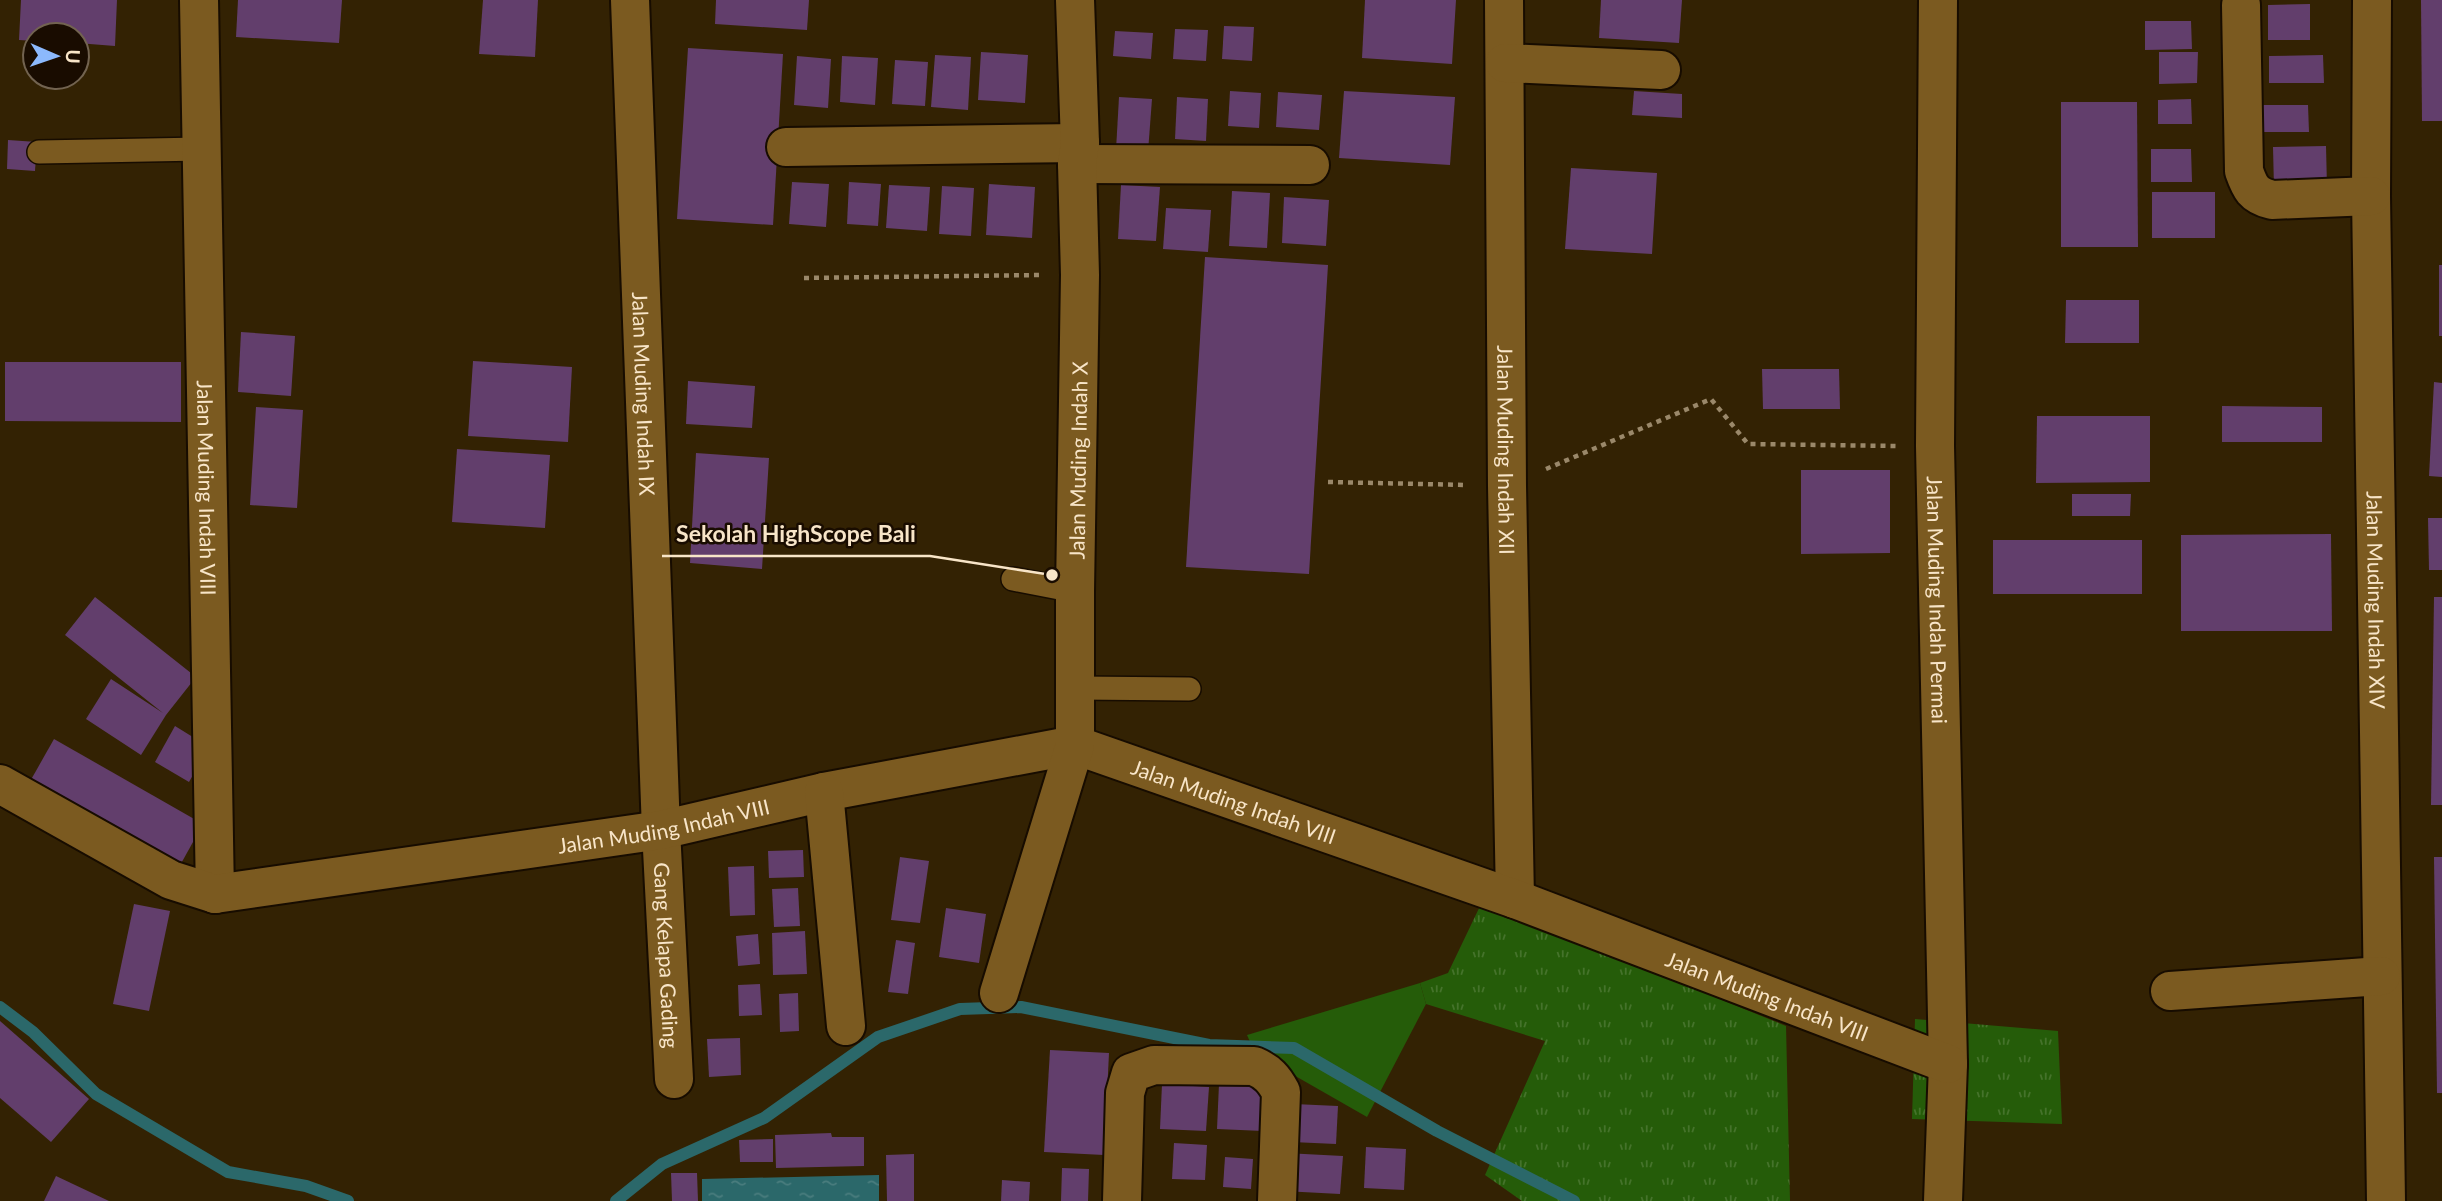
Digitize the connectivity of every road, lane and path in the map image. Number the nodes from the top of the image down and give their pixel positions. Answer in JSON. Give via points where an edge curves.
{"nodes":[{"id":1,"x":199,"y":0,"type":"edge"},
{"id":2,"x":630,"y":0,"type":"edge"},
{"id":3,"x":1075,"y":0,"type":"edge"},
{"id":4,"x":1504,"y":0,"type":"edge"},
{"id":5,"x":1938,"y":0,"type":"edge"},
{"id":6,"x":2372,"y":0,"type":"edge"},
{"id":7,"x":2241,"y":5,"type":"dead end"},
{"id":8,"x":1505,"y":64,"type":"junction"},
{"id":9,"x":1661,"y":70,"type":"dead end"},
{"id":10,"x":786,"y":147,"type":"dead end"},
{"id":11,"x":202,"y":149,"type":"junction"},
{"id":12,"x":39,"y":152,"type":"dead end"},
{"id":13,"x":1079,"y":154,"type":"junction"},
{"id":14,"x":1310,"y":165,"type":"dead end"},
{"id":15,"x":2371,"y":196,"type":"junction"},
{"id":16,"x":1080,"y":275,"type":"junction"},
{"id":17,"x":804,"y":278,"type":"dead end"},
{"id":18,"x":1935,"y":446,"type":"junction"},
{"id":19,"x":1328,"y":482,"type":"dead end"},
{"id":20,"x":1507,"y":486,"type":"junction"},
{"id":21,"x":1013,"y":579,"type":"dead end"},
{"id":22,"x":1074,"y":591,"type":"junction"},
{"id":23,"x":1077,"y":688,"type":"junction"},
{"id":24,"x":1189,"y":689,"type":"dead end"},
{"id":25,"x":1075,"y":745,"type":"junction"},
{"id":26,"x":0,"y":784,"type":"edge"},
{"id":27,"x":824,"y":792,"type":"junction"},
{"id":28,"x":661,"y":830,"type":"junction"},
{"id":29,"x":215,"y":894,"type":"junction"},
{"id":30,"x":1515,"y":899,"type":"junction"},
{"id":31,"x":2381,"y":976,"type":"junction"},
{"id":32,"x":2170,"y":991,"type":"dead end"},
{"id":33,"x":999,"y":993,"type":"dead end"},
{"id":34,"x":846,"y":1026,"type":"dead end"},
{"id":35,"x":1948,"y":1065,"type":"junction"},
{"id":36,"x":674,"y":1079,"type":"dead end"},
{"id":37,"x":1122,"y":1201,"type":"edge"},
{"id":38,"x":1277,"y":1201,"type":"edge"},
{"id":39,"x":1943,"y":1201,"type":"edge"},
{"id":40,"x":2386,"y":1201,"type":"edge"}],
"edges":[{"from":1,"to":11,"type":"street","name":"Jalan Muding Indah VIII"},
{"from":2,"to":28,"type":"street","name":"Jalan Muding Indah IX"},
{"from":3,"to":13,"type":"street","name":"Jalan Muding Indah X"},
{"from":4,"to":8,"type":"street","name":"Jalan Muding Indah XII"},
{"from":5,"to":18,"type":"street","name":"Jalan Muding Indah Permai"},
{"from":6,"to":15,"type":"street","name":"Jalan Muding Indah XIV"},
{"from":7,"to":15,"type":"street","via":[[2244,171],[2250,190],[2272,200]]},
{"from":8,"to":9,"type":"street"},
{"from":8,"to":20,"type":"street","name":"Jalan Muding Indah XII"},
{"from":10,"to":13,"type":"street"},
{"from":11,"to":12,"type":"lane"},
{"from":11,"to":29,"type":"street","name":"Jalan Muding Indah VIII"},
{"from":13,"to":14,"type":"street"},
{"from":13,"to":16,"type":"street","name":"Jalan Muding Indah X"},
{"from":15,"to":31,"type":"street","name":"Jalan Muding Indah XIV"},
{"from":16,"to":17,"type":"path"},
{"from":16,"to":22,"type":"street","name":"Jalan Muding Indah X"},
{"from":18,"to":20,"type":"path","via":[[1748,444],[1711,399]]},
{"from":18,"to":35,"type":"street","name":"Jalan Muding Indah Permai"},
{"from":19,"to":20,"type":"path"},
{"from":20,"to":30,"type":"street","name":"Jalan Muding Indah XII"},
{"from":21,"to":22,"type":"lane"},
{"from":22,"to":23,"type":"street","name":"Jalan Muding Indah X"},
{"from":23,"to":24,"type":"lane"},
{"from":23,"to":25,"type":"street","name":"Jalan Muding Indah X"},
{"from":25,"to":27,"type":"street","name":"Jalan Muding Indah VIII"},
{"from":25,"to":30,"type":"street","name":"Jalan Muding Indah VIII"},
{"from":25,"to":33,"type":"street","name":"Jalan Muding Indah X"},
{"from":26,"to":29,"type":"street","via":[[171,880]]},
{"from":27,"to":28,"type":"street","name":"Jalan Muding Indah VIII"},
{"from":27,"to":34,"type":"street"},
{"from":28,"to":29,"type":"street","name":"Jalan Muding Indah VIII"},
{"from":28,"to":36,"type":"street","name":"Gang Kelapa Gading"},
{"from":30,"to":35,"type":"street","name":"Jalan Muding Indah VIII"},
{"from":31,"to":32,"type":"street"},
{"from":31,"to":40,"type":"street","name":"Jalan Muding Indah XIV"},
{"from":35,"to":39,"type":"street","name":"Jalan Muding Indah Permai"},
{"from":37,"to":38,"type":"street","via":[[1125,1093],[1131,1073],[1154,1065],[1254,1066],[1267,1072],[1281,1093]]}]}
